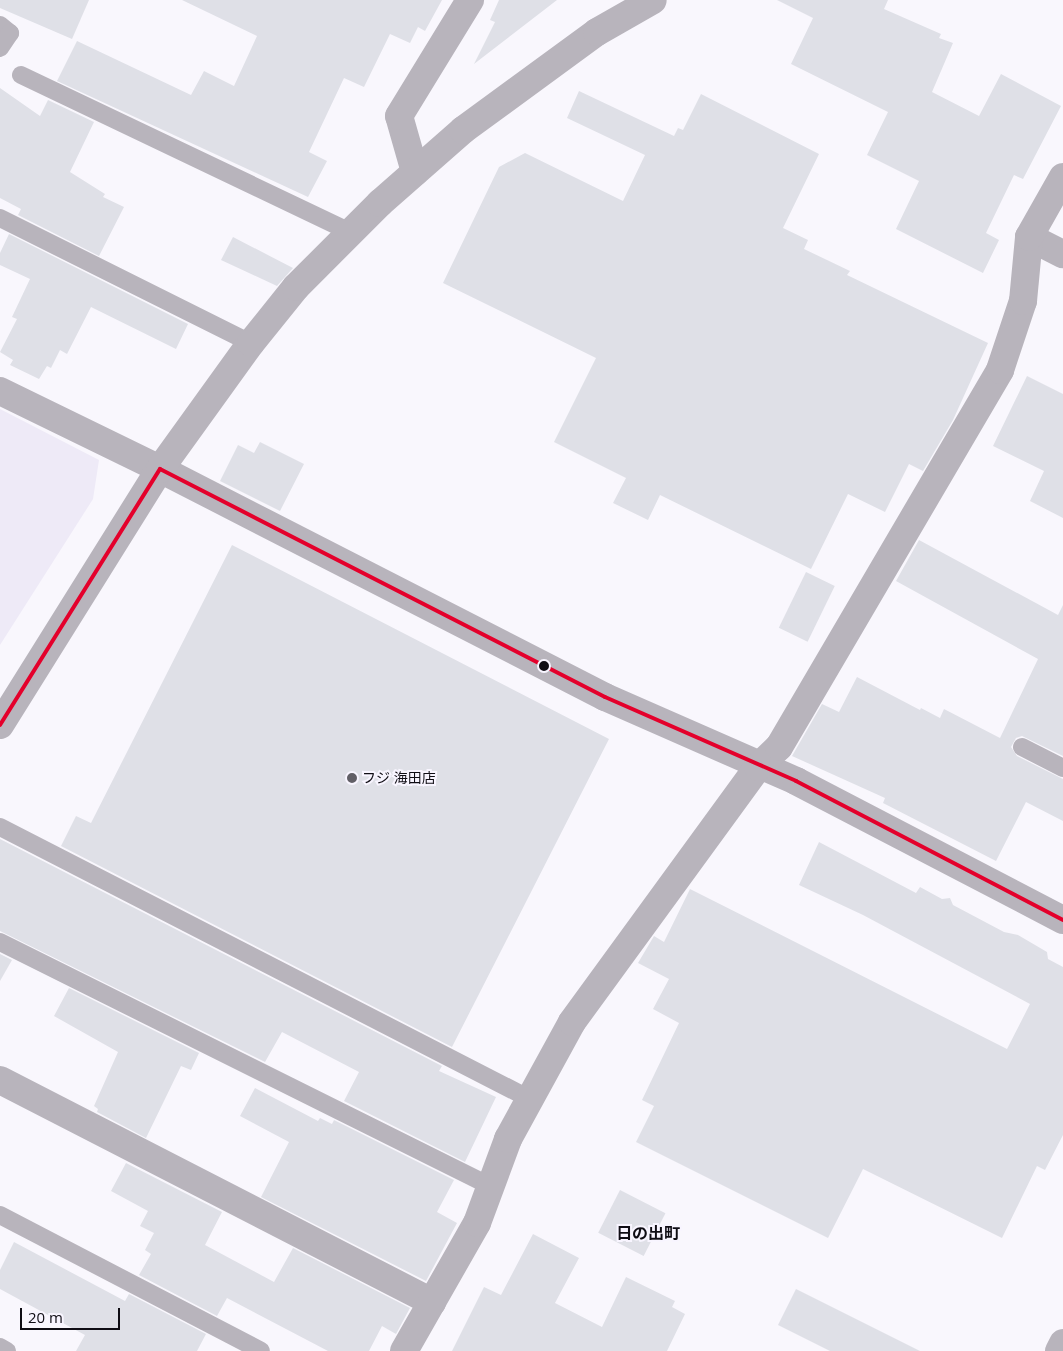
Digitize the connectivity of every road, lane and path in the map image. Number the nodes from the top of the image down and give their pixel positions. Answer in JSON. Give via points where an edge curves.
{"nodes":[{"id":1,"x":470,"y":0,"type":"edge"},
{"id":2,"x":653,"y":0,"type":"edge"},
{"id":3,"x":0,"y":25,"type":"edge"},
{"id":4,"x":0,"y":48,"type":"edge"},
{"id":5,"x":21,"y":75,"type":"dead end"},
{"id":6,"x":415,"y":172,"type":"junction"},
{"id":7,"x":1063,"y":177,"type":"edge"},
{"id":8,"x":0,"y":218,"type":"edge"},
{"id":9,"x":350,"y":232,"type":"junction"},
{"id":10,"x":1029,"y":237,"type":"junction"},
{"id":11,"x":1063,"y":254,"type":"edge"},
{"id":12,"x":251,"y":343,"type":"junction"},
{"id":13,"x":0,"y":391,"type":"edge"},
{"id":14,"x":160,"y":469,"type":"junction"},
{"id":15,"x":0,"y":725,"type":"edge"},
{"id":16,"x":1022,"y":747,"type":"dead end"},
{"id":17,"x":758,"y":767,"type":"junction"},
{"id":18,"x":1063,"y":768,"type":"edge"},
{"id":19,"x":0,"y":827,"type":"edge"},
{"id":20,"x":1063,"y":920,"type":"edge"},
{"id":21,"x":0,"y":942,"type":"edge"},
{"id":22,"x":0,"y":1080,"type":"edge"},
{"id":23,"x":530,"y":1099,"type":"junction"},
{"id":24,"x":490,"y":1186,"type":"junction"},
{"id":25,"x":0,"y":1215,"type":"edge"},
{"id":26,"x":432,"y":1302,"type":"junction"},
{"id":27,"x":1063,"y":1344,"type":"edge"},
{"id":28,"x":0,"y":1347,"type":"edge"},
{"id":29,"x":7,"y":1351,"type":"edge"},
{"id":30,"x":261,"y":1351,"type":"edge"},
{"id":31,"x":404,"y":1351,"type":"edge"},
{"id":32,"x":1058,"y":1351,"type":"edge"}],
"edges":[{"from":1,"to":6,"type":"street","via":[[399,116]]},
{"from":2,"to":6,"type":"street","via":[[597,32],[463,130]]},
{"from":3,"to":4,"type":"lane","via":[[10,33]]},
{"from":5,"to":9,"type":"lane"},
{"from":6,"to":9,"type":"street"},
{"from":7,"to":10,"type":"street"},
{"from":8,"to":12,"type":"lane"},
{"from":9,"to":12,"type":"street","via":[[296,287]]},
{"from":10,"to":11,"type":"street"},
{"from":10,"to":17,"type":"street","via":[[1023,301],[1000,370],[779,747]]},
{"from":12,"to":14,"type":"street"},
{"from":13,"to":14,"type":"street"},
{"from":14,"to":15,"type":"street"},
{"from":14,"to":17,"type":"street","via":[[605,697]]},
{"from":16,"to":18,"type":"lane"},
{"from":17,"to":20,"type":"street","via":[[796,781],[916,841]]},
{"from":17,"to":23,"type":"street","via":[[572,1022]]},
{"from":19,"to":23,"type":"lane"},
{"from":21,"to":24,"type":"lane"},
{"from":22,"to":26,"type":"street"},
{"from":23,"to":24,"type":"street","via":[[508,1139]]},
{"from":24,"to":26,"type":"street","via":[[477,1223]]},
{"from":25,"to":30,"type":"lane"},
{"from":26,"to":31,"type":"street"},
{"from":27,"to":32,"type":"street"},
{"from":28,"to":29,"type":"lane"}]}
